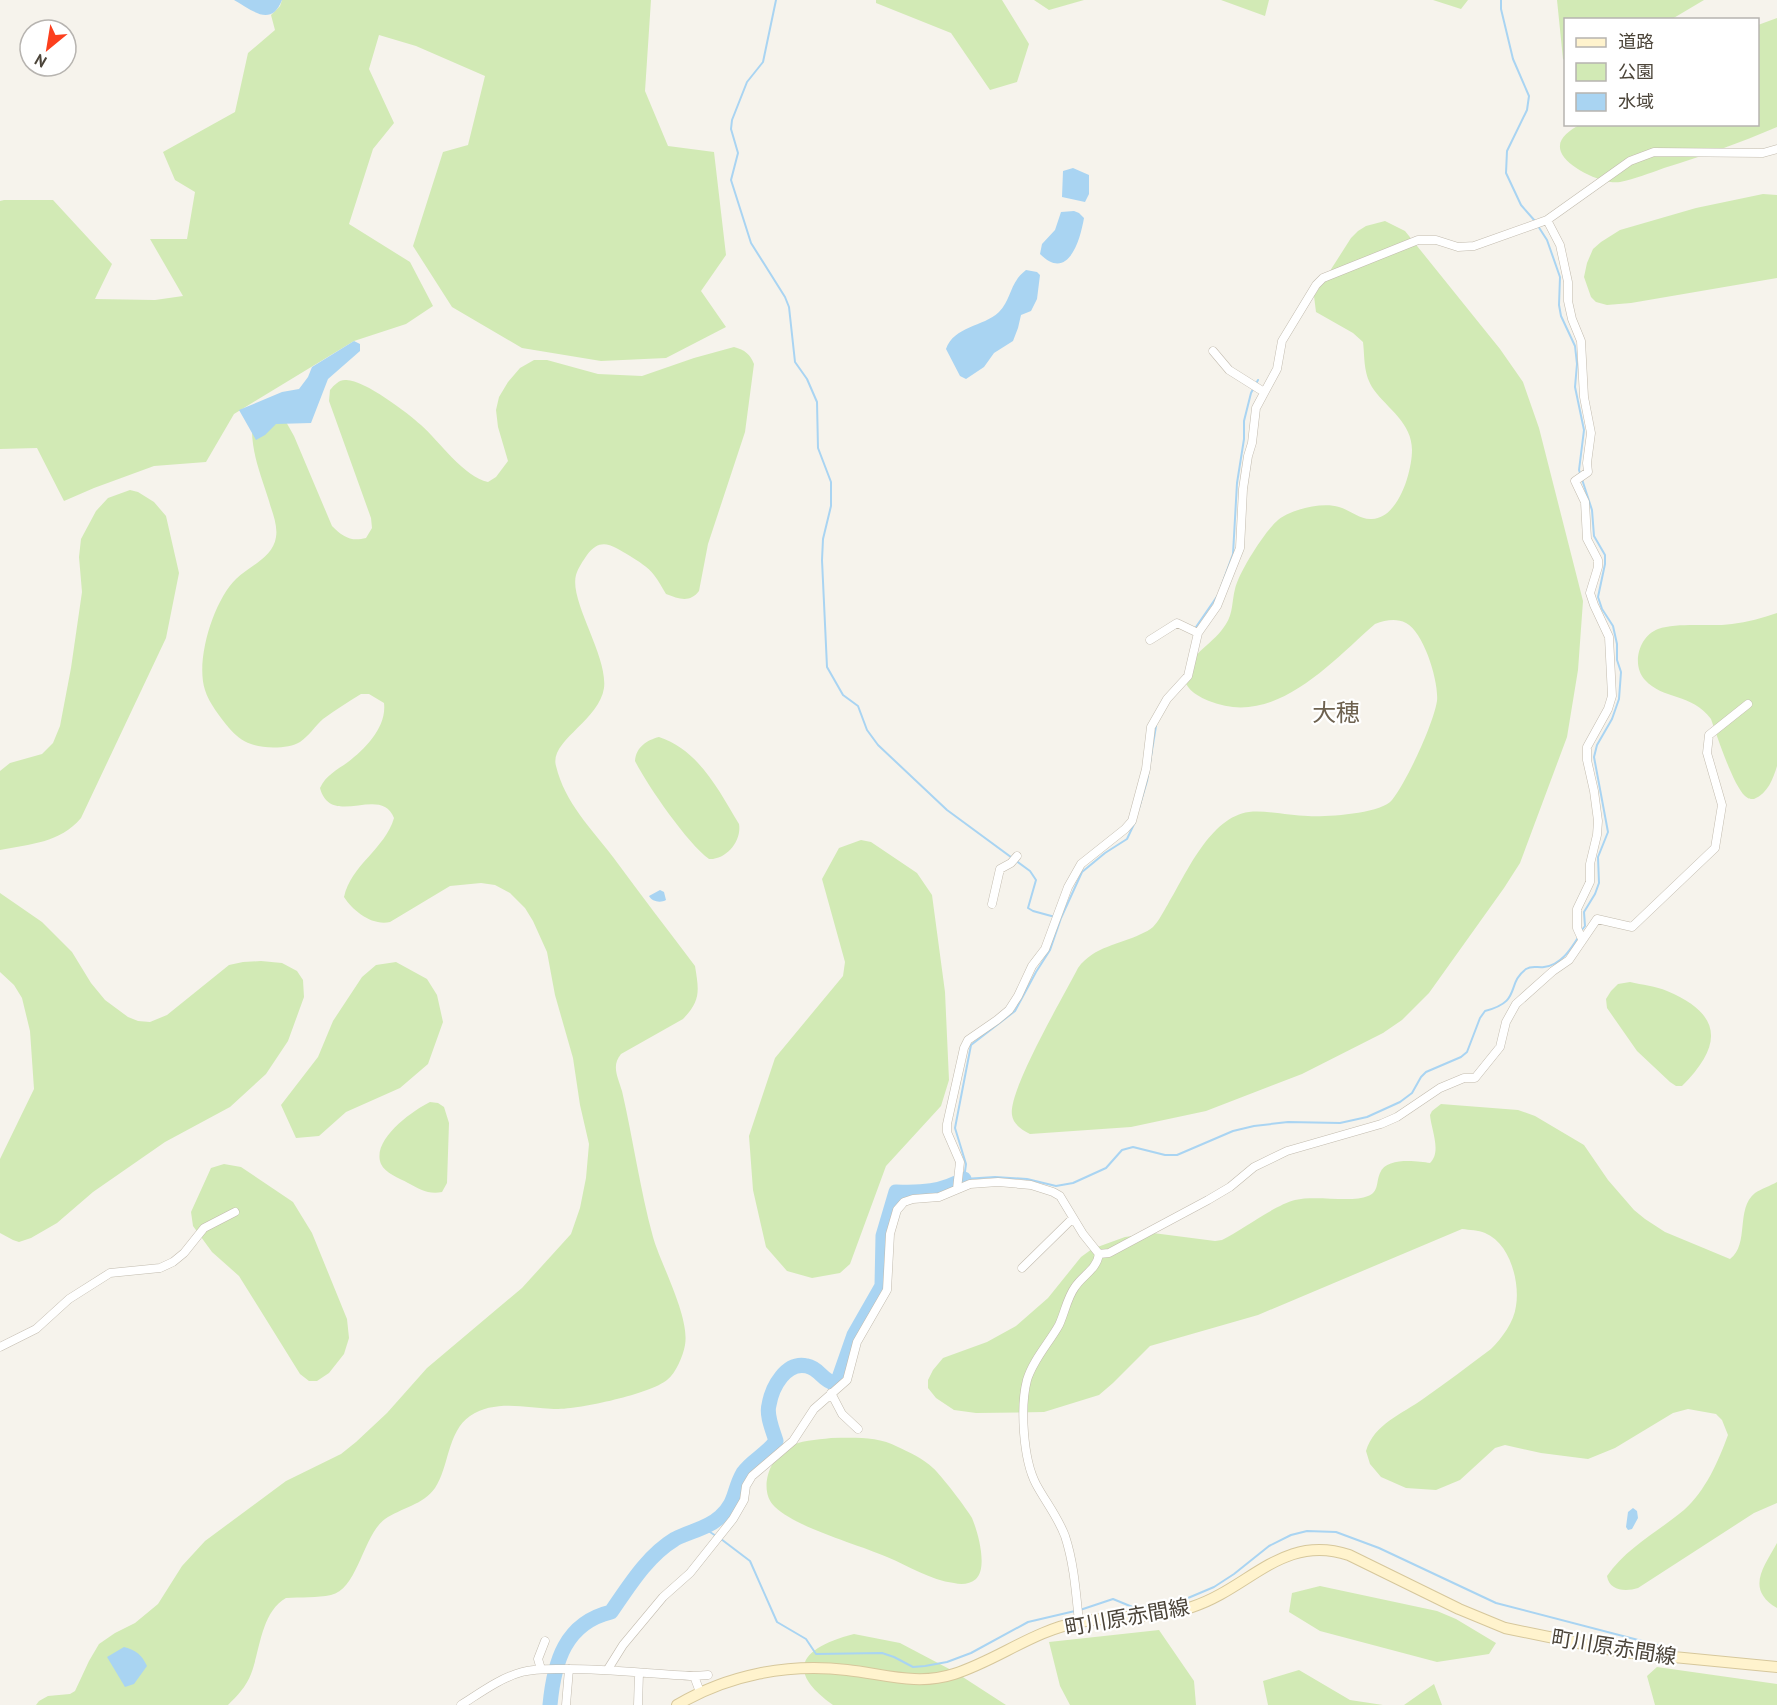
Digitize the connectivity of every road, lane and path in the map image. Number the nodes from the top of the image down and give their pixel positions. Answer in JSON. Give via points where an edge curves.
{"nodes":[{"id":1,"x":1777,"y":149,"type":"edge"},
{"id":2,"x":1547,"y":220,"type":"junction"},
{"id":3,"x":1213,"y":351,"type":"dead end"},
{"id":4,"x":1264,"y":393,"type":"junction"},
{"id":5,"x":1198,"y":633,"type":"junction"},
{"id":6,"x":1150,"y":640,"type":"dead end"},
{"id":7,"x":1748,"y":704,"type":"dead end"},
{"id":8,"x":1017,"y":856,"type":"dead end"},
{"id":9,"x":992,"y":904,"type":"dead end"},
{"id":10,"x":1582,"y":939,"type":"junction"},
{"id":11,"x":957,"y":1189,"type":"junction"},
{"id":12,"x":235,"y":1212,"type":"dead end"},
{"id":13,"x":1073,"y":1218,"type":"junction"},
{"id":14,"x":1099,"y":1254,"type":"junction"},
{"id":15,"x":1022,"y":1268,"type":"dead end"},
{"id":16,"x":0,"y":1347,"type":"edge"},
{"id":17,"x":831,"y":1393,"type":"junction"},
{"id":18,"x":858,"y":1429,"type":"dead end"},
{"id":19,"x":1079,"y":1622,"type":"junction"},
{"id":20,"x":545,"y":1641,"type":"dead end"},
{"id":21,"x":1777,"y":1667,"type":"edge"},
{"id":22,"x":541,"y":1669,"type":"junction"},
{"id":23,"x":568,"y":1669,"type":"junction"},
{"id":24,"x":608,"y":1669,"type":"junction"},
{"id":25,"x":639,"y":1673,"type":"junction"},
{"id":26,"x":708,"y":1675,"type":"dead end"},
{"id":27,"x":694,"y":1676,"type":"junction"},
{"id":28,"x":700,"y":1692,"type":"junction"},
{"id":29,"x":461,"y":1705,"type":"edge"},
{"id":30,"x":566,"y":1705,"type":"edge"},
{"id":31,"x":638,"y":1705,"type":"edge"},
{"id":32,"x":677,"y":1705,"type":"edge"}],
"edges":[{"from":1,"to":2,"type":"street","via":[[1763,153],[1654,152],[1630,161]]},
{"from":2,"to":4,"type":"street","via":[[1474,246],[1418,240],[1323,278],[1282,341],[1277,369]]},
{"from":2,"to":10,"type":"street","via":[[1560,245],[1568,301],[1581,341],[1584,397],[1591,433],[1588,472],[1575,481],[1585,502],[1587,539],[1598,560],[1590,593],[1609,637],[1612,696],[1587,747],[1598,821],[1590,882],[1577,909],[1577,928]]},
{"from":3,"to":4,"type":"street","via":[[1229,370]]},
{"from":4,"to":5,"type":"street","via":[[1256,408],[1248,456],[1240,548],[1217,606]]},
{"from":5,"to":6,"type":"street","via":[[1178,623]]},
{"from":5,"to":11,"type":"street","via":[[1188,676],[1167,699],[1151,727],[1146,769],[1132,821],[1081,864],[1068,887],[1045,949],[1018,996],[1009,1010],[968,1040],[964,1048],[947,1124],[960,1162]]},
{"from":7,"to":10,"type":"street","via":[[1709,735],[1707,753],[1722,805],[1715,848],[1632,927],[1597,919]]},
{"from":8,"to":9,"type":"street","via":[[1000,868]]},
{"from":10,"to":14,"type":"street","via":[[1569,960],[1516,1004],[1506,1022],[1500,1047],[1475,1078],[1464,1078],[1440,1088],[1381,1124],[1287,1150],[1254,1167],[1208,1200],[1121,1248]]},
{"from":11,"to":13,"type":"street","via":[[998,1182],[1030,1185],[1060,1196]]},
{"from":11,"to":17,"type":"street","via":[[939,1197],[904,1202],[897,1210],[890,1234],[887,1290],[857,1342],[847,1380]]},
{"from":12,"to":16,"type":"street","via":[[204,1228],[173,1262],[146,1271],[110,1273],[69,1299],[36,1329]]},
{"from":13,"to":14,"type":"street"},
{"from":13,"to":15,"type":"street"},
{"from":14,"to":19,"type":"street","via":[[1094,1268],[1076,1285],[1059,1324],[1030,1372],[1024,1411],[1029,1465],[1066,1538]]},
{"from":17,"to":18,"type":"street","via":[[842,1414]]},
{"from":17,"to":24,"type":"street","via":[[814,1409],[793,1441],[753,1476],[733,1519],[690,1573],[656,1605]]},
{"from":19,"to":21,"type":"main road","name":"町川原赤間線","via":[[1173,1613],[1216,1597],[1294,1552],[1325,1549],[1349,1555],[1505,1628],[1622,1652]]},
{"from":19,"to":28,"type":"main road","name":"町川原赤間線","via":[[1048,1631],[939,1678],[910,1680],[839,1669],[795,1668],[740,1678]]},
{"from":20,"to":22,"type":"street","via":[[537,1659]]},
{"from":22,"to":23,"type":"street"},
{"from":22,"to":29,"type":"street","via":[[508,1676]]},
{"from":23,"to":24,"type":"street"},
{"from":23,"to":30,"type":"street"},
{"from":24,"to":25,"type":"street"},
{"from":25,"to":27,"type":"street"},
{"from":25,"to":31,"type":"street"},
{"from":26,"to":27,"type":"street"},
{"from":27,"to":28,"type":"street"},
{"from":28,"to":32,"type":"main road","name":"町川原赤間線"}]}
